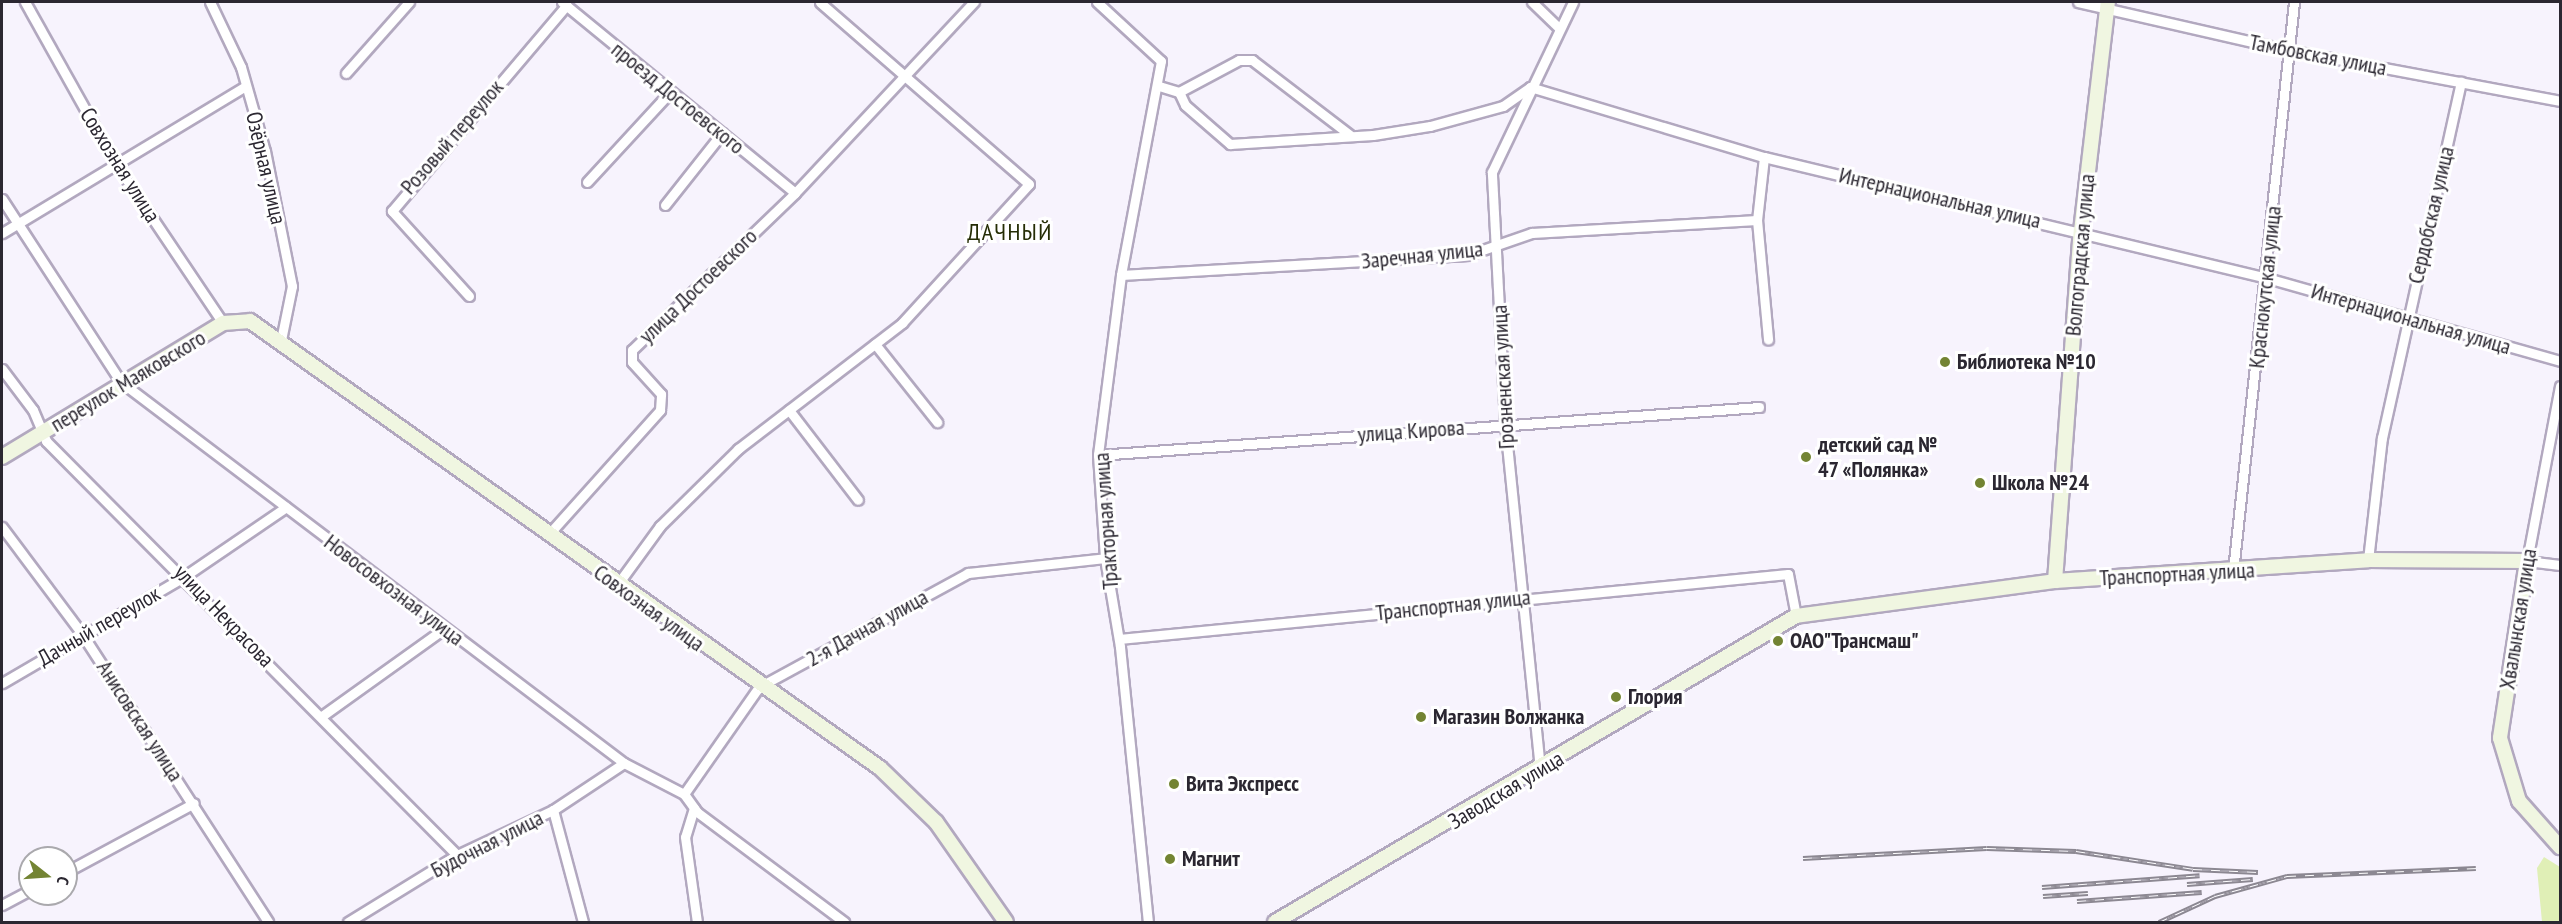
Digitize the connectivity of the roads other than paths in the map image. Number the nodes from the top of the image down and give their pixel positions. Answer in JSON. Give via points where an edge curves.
{"nodes":[{"id":1,"x":25,"y":2,"type":"edge"},
{"id":2,"x":210,"y":2,"type":"edge"},
{"id":3,"x":409,"y":2,"type":"edge"},
{"id":4,"x":820,"y":2,"type":"edge"},
{"id":5,"x":974,"y":2,"type":"edge"},
{"id":6,"x":1096,"y":2,"type":"edge"},
{"id":7,"x":1533,"y":2,"type":"edge"},
{"id":8,"x":1573,"y":2,"type":"edge"},
{"id":9,"x":2078,"y":2,"type":"edge"},
{"id":10,"x":2294,"y":2,"type":"edge"},
{"id":11,"x":565,"y":3,"type":"edge"},
{"id":12,"x":2107,"y":5,"type":"edge"},
{"id":13,"x":1558,"y":27,"type":"junction"},
{"id":14,"x":2288,"y":50,"type":"junction"},
{"id":15,"x":902,"y":72,"type":"junction"},
{"id":16,"x":346,"y":74,"type":"dead end"},
{"id":17,"x":2461,"y":82,"type":"junction"},
{"id":18,"x":1160,"y":86,"type":"junction"},
{"id":19,"x":244,"y":87,"type":"junction"},
{"id":20,"x":1530,"y":87,"type":"junction"},
{"id":21,"x":670,"y":92,"type":"junction"},
{"id":22,"x":1179,"y":92,"type":"junction"},
{"id":23,"x":2560,"y":101,"type":"edge"},
{"id":24,"x":722,"y":133,"type":"junction"},
{"id":25,"x":1350,"y":135,"type":"junction"},
{"id":26,"x":1764,"y":157,"type":"junction"},
{"id":27,"x":114,"y":161,"type":"junction"},
{"id":28,"x":587,"y":182,"type":"dead end"},
{"id":29,"x":795,"y":193,"type":"junction"},
{"id":30,"x":2,"y":199,"type":"edge"},
{"id":31,"x":665,"y":205,"type":"dead end"},
{"id":32,"x":1757,"y":220,"type":"junction"},
{"id":33,"x":19,"y":223,"type":"junction"},
{"id":34,"x":2081,"y":231,"type":"junction"},
{"id":35,"x":2,"y":233,"type":"edge"},
{"id":36,"x":1496,"y":247,"type":"junction"},
{"id":37,"x":1121,"y":275,"type":"junction"},
{"id":38,"x":2268,"y":278,"type":"junction"},
{"id":39,"x":469,"y":296,"type":"dead end"},
{"id":40,"x":2408,"y":318,"type":"junction"},
{"id":41,"x":224,"y":323,"type":"junction"},
{"id":42,"x":258,"y":326,"type":"joint"},
{"id":43,"x":1768,"y":339,"type":"dead end"},
{"id":44,"x":281,"y":340,"type":"junction"},
{"id":45,"x":875,"y":344,"type":"junction"},
{"id":46,"x":2560,"y":361,"type":"edge"},
{"id":47,"x":2,"y":369,"type":"edge"},
{"id":48,"x":121,"y":382,"type":"junction"},
{"id":49,"x":2560,"y":387,"type":"edge"},
{"id":50,"x":1759,"y":407,"type":"dead end"},
{"id":51,"x":789,"y":410,"type":"junction"},
{"id":52,"x":937,"y":422,"type":"dead end"},
{"id":53,"x":1505,"y":423,"type":"junction"},
{"id":54,"x":42,"y":434,"type":"junction"},
{"id":55,"x":1098,"y":455,"type":"junction"},
{"id":56,"x":2,"y":457,"type":"edge"},
{"id":57,"x":858,"y":500,"type":"dead end"},
{"id":58,"x":286,"y":507,"type":"junction"},
{"id":59,"x":2,"y":527,"type":"edge"},
{"id":60,"x":549,"y":535,"type":"junction"},
{"id":61,"x":1105,"y":558,"type":"junction"},
{"id":62,"x":2368,"y":560,"type":"junction"},
{"id":63,"x":2527,"y":561,"type":"junction"},
{"id":64,"x":2560,"y":565,"type":"edge"},
{"id":65,"x":2233,"y":571,"type":"junction"},
{"id":66,"x":185,"y":576,"type":"junction"},
{"id":67,"x":2055,"y":581,"type":"junction"},
{"id":68,"x":617,"y":585,"type":"junction"},
{"id":69,"x":1520,"y":598,"type":"junction"},
{"id":70,"x":1796,"y":616,"type":"junction"},
{"id":71,"x":445,"y":628,"type":"junction"},
{"id":72,"x":82,"y":634,"type":"junction"},
{"id":73,"x":1119,"y":639,"type":"junction"},
{"id":74,"x":2,"y":683,"type":"edge"},
{"id":75,"x":759,"y":687,"type":"junction"},
{"id":76,"x":322,"y":716,"type":"junction"},
{"id":77,"x":624,"y":764,"type":"junction"},
{"id":78,"x":1540,"y":769,"type":"junction"},
{"id":79,"x":684,"y":794,"type":"junction"},
{"id":80,"x":194,"y":803,"type":"junction"},
{"id":81,"x":694,"y":808,"type":"junction"},
{"id":82,"x":553,"y":810,"type":"junction"},
{"id":83,"x":2555,"y":844,"type":"edge"},
{"id":84,"x":457,"y":855,"type":"junction"},
{"id":85,"x":78,"y":866,"type":"edge"},
{"id":86,"x":18,"y":896,"type":"edge"},
{"id":87,"x":2,"y":904,"type":"edge"},
{"id":88,"x":268,"y":922,"type":"edge"},
{"id":89,"x":348,"y":922,"type":"edge"},
{"id":90,"x":583,"y":922,"type":"edge"},
{"id":91,"x":697,"y":922,"type":"edge"},
{"id":92,"x":844,"y":922,"type":"edge"},
{"id":93,"x":1006,"y":922,"type":"edge"},
{"id":94,"x":1148,"y":922,"type":"edge"},
{"id":95,"x":1275,"y":922,"type":"edge"}],
"edges":[{"from":1,"to":27,"type":"street","name":"Совхозная улица"},
{"from":2,"to":19,"type":"street","name":"Озёрная улица"},
{"from":3,"to":16,"type":"street"},
{"from":4,"to":15,"type":"street"},
{"from":5,"to":15,"type":"street","name":"улица Достоевского"},
{"from":6,"to":18,"type":"street","name":"Тракторная улица","via":[[1161,61]]},
{"from":7,"to":13,"type":"street"},
{"from":8,"to":13,"type":"street","name":"Грозненская улица"},
{"from":9,"to":12,"type":"street","name":"Тамбовская улица"},
{"from":10,"to":14,"type":"street","name":"Краснокутская улица"},
{"from":11,"to":21,"type":"street","name":"проезд Достоевского"},
{"from":11,"to":39,"type":"street","name":"Розовый переулок","via":[[392,211]]},
{"from":12,"to":14,"type":"street","name":"Тамбовская улица"},
{"from":12,"to":34,"type":"street","name":"Волгоградская улица"},
{"from":13,"to":20,"type":"street","name":"Грозненская улица"},
{"from":14,"to":17,"type":"street","name":"Тамбовская улица"},
{"from":14,"to":38,"type":"street","name":"Краснокутская улица"},
{"from":15,"to":29,"type":"street","name":"улица Достоевского"},
{"from":15,"to":45,"type":"street","via":[[1029,184],[958,266]]},
{"from":17,"to":23,"type":"street","name":"Тамбовская улица"},
{"from":17,"to":40,"type":"street","name":"Сердобская улица"},
{"from":18,"to":22,"type":"street"},
{"from":18,"to":37,"type":"street","name":"Тракторная улица"},
{"from":19,"to":27,"type":"street"},
{"from":19,"to":44,"type":"street","name":"Озёрная улица","via":[[265,151],[292,285]]},
{"from":20,"to":25,"type":"street","via":[[1503,106],[1467,117]]},
{"from":20,"to":26,"type":"street","name":"Интернациональная улица"},
{"from":20,"to":36,"type":"street","name":"Грозненская улица","via":[[1492,172]]},
{"from":21,"to":24,"type":"street","name":"проезд Достоевского"},
{"from":21,"to":28,"type":"street"},
{"from":22,"to":25,"type":"street","via":[[1185,105],[1230,144]]},
{"from":22,"to":25,"type":"street","via":[[1239,60],[1252,60]]},
{"from":24,"to":29,"type":"street","name":"проезд Достоевского"},
{"from":24,"to":31,"type":"street"},
{"from":26,"to":32,"type":"street"},
{"from":26,"to":34,"type":"street","name":"Интернациональная улица"},
{"from":27,"to":33,"type":"street"},
{"from":27,"to":41,"type":"street","name":"Совхозная улица"},
{"from":29,"to":60,"type":"street","name":"улица Достоевского","via":[[632,350],[632,362],[661,394],[660,410]]},
{"from":30,"to":33,"type":"street","name":"Новосовхозная улица"},
{"from":32,"to":36,"type":"street","name":"Заречная улица","via":[[1532,233]]},
{"from":32,"to":43,"type":"street"},
{"from":33,"to":35,"type":"street"},
{"from":33,"to":48,"type":"street","name":"Новосовхозная улица"},
{"from":34,"to":38,"type":"street","name":"Интернациональная улица"},
{"from":34,"to":67,"type":"street","name":"Волгоградская улица"},
{"from":36,"to":37,"type":"street","name":"Заречная улица","via":[[1456,255]]},
{"from":36,"to":53,"type":"street","name":"Грозненская улица"},
{"from":37,"to":55,"type":"street","name":"Тракторная улица"},
{"from":38,"to":40,"type":"street","name":"Интернациональная улица"},
{"from":38,"to":65,"type":"street","name":"Краснокутская улица"},
{"from":40,"to":46,"type":"street","name":"Интернациональная улица"},
{"from":40,"to":62,"type":"street","name":"Сердобская улица","via":[[2372,498]]},
{"from":41,"to":42,"type":"street","name":"переулок Маяковского","via":[[241,320]]},
{"from":41,"to":48,"type":"street","name":"переулок Маяковского"},
{"from":42,"to":44,"type":"street","name":"Совхозная улица"},
{"from":44,"to":60,"type":"street","name":"Совхозная улица"},
{"from":45,"to":51,"type":"street"},
{"from":45,"to":52,"type":"street"},
{"from":47,"to":54,"type":"street","name":"улица Некрасова","via":[[33,410]]},
{"from":48,"to":54,"type":"street","name":"переулок Маяковского"},
{"from":48,"to":58,"type":"street","name":"Новосовхозная улица"},
{"from":49,"to":63,"type":"street","name":"Хвалынская улица"},
{"from":50,"to":53,"type":"street","name":"улица Кирова"},
{"from":51,"to":57,"type":"street"},
{"from":51,"to":68,"type":"street","via":[[738,449],[660,526]]},
{"from":53,"to":55,"type":"street","name":"улица Кирова"},
{"from":53,"to":69,"type":"street","name":"Грозненская улица"},
{"from":54,"to":56,"type":"street","name":"переулок Маяковского"},
{"from":54,"to":66,"type":"street","name":"улица Некрасова"},
{"from":55,"to":61,"type":"street","name":"Тракторная улица"},
{"from":58,"to":66,"type":"street","name":"Дачный переулок"},
{"from":58,"to":71,"type":"street","name":"Новосовхозная улица"},
{"from":59,"to":72,"type":"street","name":"Анисовская улица"},
{"from":60,"to":68,"type":"street","name":"Совхозная улица"},
{"from":61,"to":73,"type":"street","name":"Тракторная улица"},
{"from":61,"to":75,"type":"street","name":"2-я Дачная улица","via":[[968,573]]},
{"from":62,"to":63,"type":"street","name":"Транспортная улица"},
{"from":62,"to":65,"type":"street","name":"Транспортная улица"},
{"from":63,"to":64,"type":"street","name":"Транспортная улица"},
{"from":63,"to":83,"type":"street","name":"Хвалынская улица","via":[[2500,738],[2519,801]]},
{"from":65,"to":67,"type":"street","name":"Транспортная улица"},
{"from":66,"to":72,"type":"street","name":"Дачный переулок"},
{"from":66,"to":76,"type":"street","name":"улица Некрасова"},
{"from":67,"to":70,"type":"street","name":"Транспортная улица"},
{"from":68,"to":75,"type":"street","name":"Совхозная улица"},
{"from":69,"to":70,"type":"street","name":"Транспортная улица","via":[[1788,574]]},
{"from":69,"to":73,"type":"street","name":"Транспортная улица"},
{"from":69,"to":78,"type":"street","name":"Грозненская улица"},
{"from":70,"to":78,"type":"street","name":"Заводская улица"},
{"from":71,"to":76,"type":"street"},
{"from":71,"to":77,"type":"street","name":"Новосовхозная улица"},
{"from":72,"to":74,"type":"street","name":"Дачный переулок"},
{"from":72,"to":80,"type":"street","name":"Анисовская улица"},
{"from":73,"to":94,"type":"street","name":"Тракторная улица"},
{"from":75,"to":79,"type":"street","name":"2-я Дачная улица"},
{"from":75,"to":93,"type":"street","name":"Совхозная улица","via":[[817,722],[913,795]]},
{"from":76,"to":84,"type":"street","name":"улица Некрасова"},
{"from":77,"to":79,"type":"street","name":"Новосовхозная улица"},
{"from":77,"to":82,"type":"street","name":"Будочная улица"},
{"from":78,"to":95,"type":"street","name":"Заводская улица"},
{"from":79,"to":81,"type":"street","name":"Новосовхозная улица"},
{"from":80,"to":85,"type":"street"},
{"from":80,"to":88,"type":"street","name":"Анисовская улица"},
{"from":81,"to":91,"type":"street","via":[[685,837]]},
{"from":81,"to":92,"type":"street","name":"Новосовхозная улица"},
{"from":82,"to":84,"type":"street","name":"Будочная улица"},
{"from":82,"to":90,"type":"street"},
{"from":84,"to":89,"type":"street","name":"Будочная улица"},
{"from":86,"to":87,"type":"street"}]}
